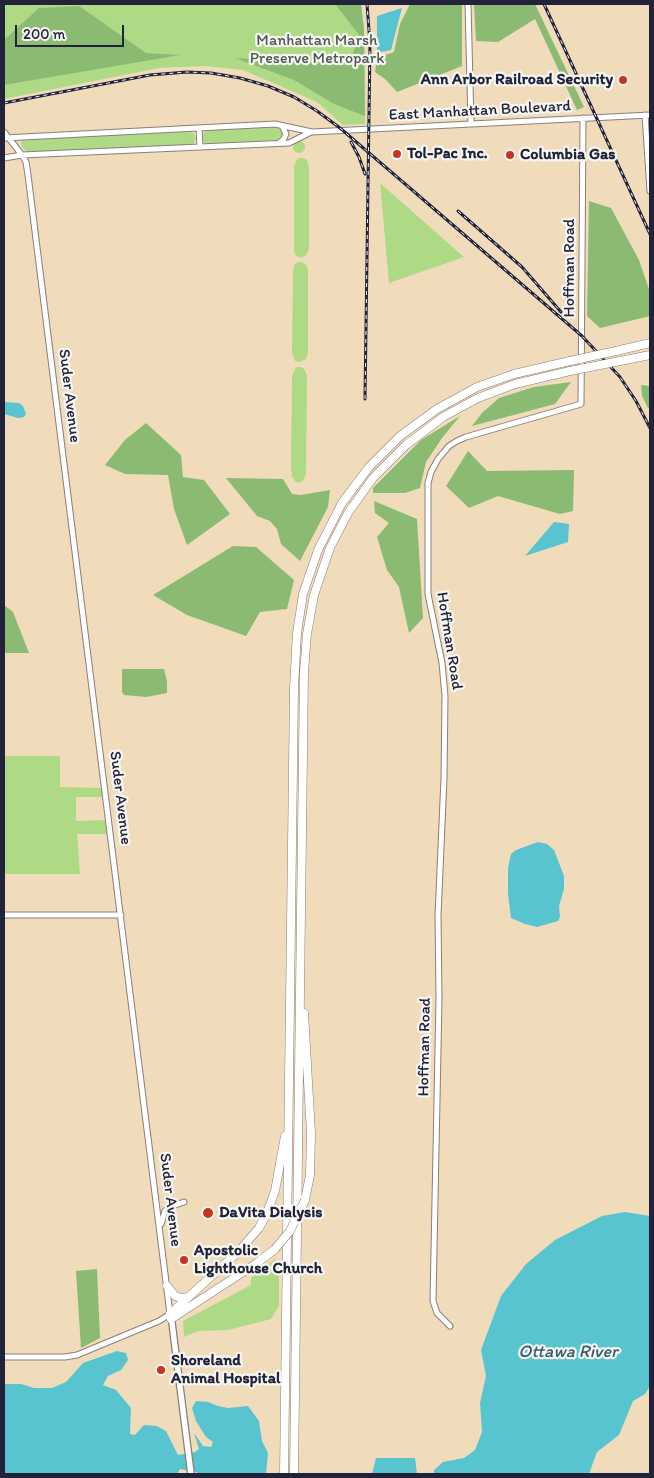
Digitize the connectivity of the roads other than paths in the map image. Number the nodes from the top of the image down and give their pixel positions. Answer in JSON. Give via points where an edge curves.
{"nodes":[{"id":1,"x":468,"y":4,"type":"edge"},
{"id":2,"x":648,"y":115,"type":"edge"},
{"id":3,"x":583,"y":118,"type":"junction"},
{"id":4,"x":471,"y":124,"type":"junction"},
{"id":5,"x":281,"y":126,"type":"junction"},
{"id":6,"x":199,"y":128,"type":"junction"},
{"id":7,"x":4,"y":132,"type":"edge"},
{"id":8,"x":312,"y":132,"type":"junction"},
{"id":9,"x":6,"y":137,"type":"edge"},
{"id":10,"x":279,"y":143,"type":"junction"},
{"id":11,"x":200,"y":147,"type":"junction"},
{"id":12,"x":22,"y":155,"type":"junction"},
{"id":13,"x":4,"y":158,"type":"edge"},
{"id":14,"x":650,"y":191,"type":"edge"},
{"id":15,"x":650,"y":344,"type":"edge"},
{"id":16,"x":650,"y":355,"type":"edge"},
{"id":17,"x":4,"y":915,"type":"edge"},
{"id":18,"x":121,"y":915,"type":"junction"},
{"id":19,"x":300,"y":963,"type":"junction"},
{"id":20,"x":289,"y":1117,"type":"junction"},
{"id":21,"x":184,"y":1202,"type":"dead end"},
{"id":22,"x":160,"y":1230,"type":"junction"},
{"id":23,"x":167,"y":1286,"type":"junction"},
{"id":24,"x":189,"y":1297,"type":"junction"},
{"id":25,"x":171,"y":1317,"type":"junction"},
{"id":26,"x":450,"y":1326,"type":"dead end"},
{"id":27,"x":4,"y":1356,"type":"edge"},
{"id":28,"x":191,"y":1474,"type":"edge"},
{"id":29,"x":284,"y":1474,"type":"edge"},
{"id":30,"x":294,"y":1474,"type":"edge"}],
"edges":[{"from":1,"to":4,"type":"street"},
{"from":2,"to":3,"type":"street","name":"East Manhattan Boulevard"},
{"from":2,"to":14,"type":"street"},
{"from":3,"to":4,"type":"street","name":"East Manhattan Boulevard"},
{"from":3,"to":26,"type":"street","name":"Hoffman Road","via":[[581,404],[457,441],[438,459],[428,483],[428,594],[445,696],[438,909],[433,1300],[437,1313]]},
{"from":4,"to":8,"type":"street","name":"East Manhattan Boulevard"},
{"from":5,"to":6,"type":"street","name":"East Manhattan Boulevard"},
{"from":5,"to":8,"type":"street","name":"East Manhattan Boulevard"},
{"from":5,"to":10,"type":"street","via":[[286,134]]},
{"from":6,"to":9,"type":"street","name":"East Manhattan Boulevard"},
{"from":6,"to":11,"type":"street"},
{"from":7,"to":9,"type":"street","name":"Suder Avenue"},
{"from":8,"to":10,"type":"street","name":"East Manhattan Boulevard","via":[[289,143]]},
{"from":9,"to":12,"type":"street","name":"Suder Avenue"},
{"from":10,"to":11,"type":"street","name":"East Manhattan Boulevard"},
{"from":11,"to":12,"type":"street","name":"East Manhattan Boulevard"},
{"from":12,"to":13,"type":"street","name":"East Manhattan Boulevard"},
{"from":12,"to":18,"type":"street","name":"Suder Avenue","via":[[31,194]]},
{"from":15,"to":20,"type":"highway","bridge":true,"via":[[514,374],[465,393],[400,436],[349,494],[329,527],[313,563],[302,600],[296,639]]},
{"from":16,"to":19,"type":"highway","bridge":true,"via":[[515,384],[466,404],[416,436],[380,470],[348,513],[320,573],[306,641]]},
{"from":17,"to":18,"type":"street"},
{"from":18,"to":22,"type":"street","name":"Suder Avenue"},
{"from":19,"to":25,"type":"highway","bridge":true,"via":[[311,1133],[310,1176],[305,1200],[293,1226],[275,1249]]},
{"from":19,"to":30,"type":"highway"},
{"from":20,"to":24,"type":"highway","via":[[275,1191],[264,1218],[242,1247]]},
{"from":20,"to":29,"type":"highway"},
{"from":21,"to":22,"type":"street","via":[[166,1211]]},
{"from":22,"to":23,"type":"street","name":"Suder Avenue"},
{"from":23,"to":24,"type":"highway","via":[[175,1296]]},
{"from":23,"to":25,"type":"street","name":"Suder Avenue"},
{"from":24,"to":25,"type":"highway"},
{"from":25,"to":27,"type":"street","via":[[77,1355]]},
{"from":25,"to":28,"type":"main road","name":"Suder Avenue"}]}
